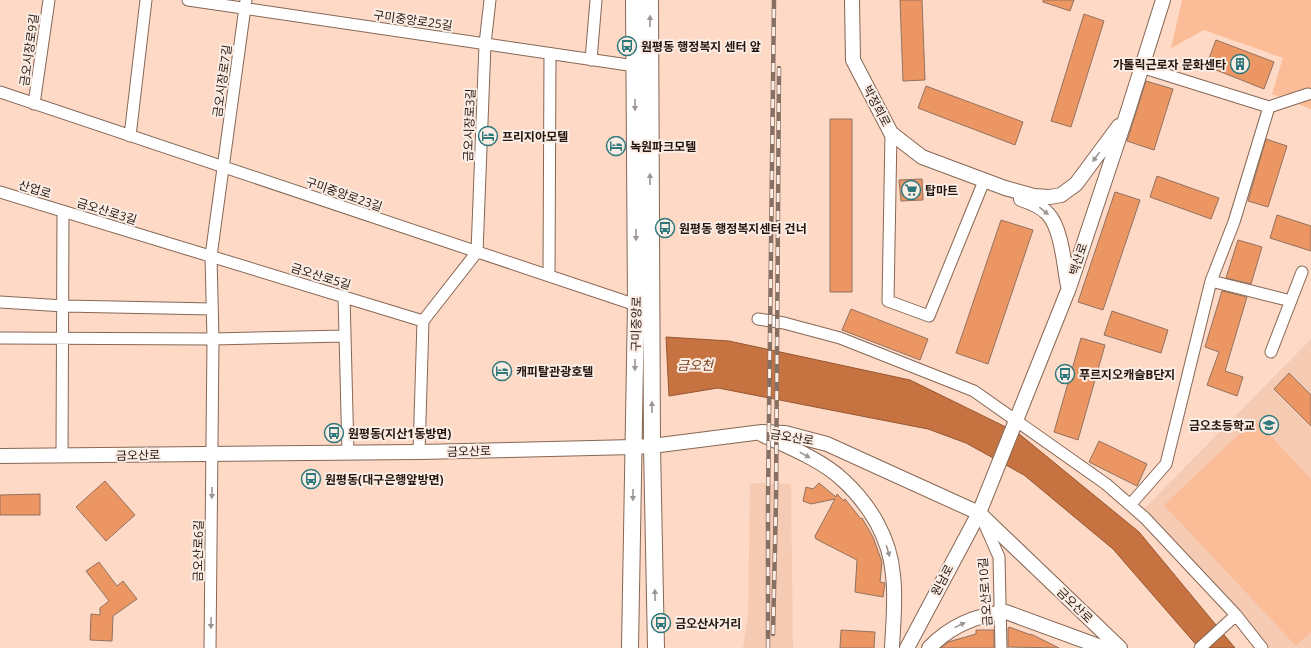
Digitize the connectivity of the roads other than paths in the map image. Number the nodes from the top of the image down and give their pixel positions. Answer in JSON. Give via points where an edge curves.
{"nodes":[{"id":1,"x":49,"y":0,"type":"edge"},
{"id":2,"x":146,"y":0,"type":"edge"},
{"id":3,"x":188,"y":0,"type":"edge"},
{"id":4,"x":490,"y":0,"type":"edge"},
{"id":5,"x":596,"y":0,"type":"edge"},
{"id":6,"x":634,"y":0,"type":"edge"},
{"id":7,"x":650,"y":0,"type":"edge"},
{"id":8,"x":852,"y":0,"type":"edge"},
{"id":9,"x":1163,"y":0,"type":"edge"},
{"id":10,"x":246,"y":4,"type":"edge"},
{"id":11,"x":485,"y":44,"type":"junction"},
{"id":12,"x":550,"y":54,"type":"junction"},
{"id":13,"x":591,"y":60,"type":"junction"},
{"id":14,"x":635,"y":66,"type":"junction"},
{"id":15,"x":1141,"y":67,"type":"junction"},
{"id":16,"x":0,"y":92,"type":"edge"},
{"id":17,"x":1308,"y":94,"type":"dead end"},
{"id":18,"x":34,"y":104,"type":"junction"},
{"id":19,"x":1269,"y":107,"type":"junction"},
{"id":20,"x":1127,"y":114,"type":"junction"},
{"id":21,"x":891,"y":133,"type":"junction"},
{"id":22,"x":130,"y":136,"type":"junction"},
{"id":23,"x":223,"y":167,"type":"junction"},
{"id":24,"x":984,"y":181,"type":"junction"},
{"id":25,"x":0,"y":192,"type":"edge"},
{"id":26,"x":63,"y":211,"type":"junction"},
{"id":27,"x":477,"y":252,"type":"junction"},
{"id":28,"x":211,"y":256,"type":"junction"},
{"id":29,"x":1302,"y":272,"type":"dead end"},
{"id":30,"x":549,"y":276,"type":"junction"},
{"id":31,"x":1210,"y":281,"type":"junction"},
{"id":32,"x":1069,"y":288,"type":"junction"},
{"id":33,"x":344,"y":296,"type":"junction"},
{"id":34,"x":1291,"y":301,"type":"junction"},
{"id":35,"x":0,"y":302,"type":"edge"},
{"id":36,"x":636,"y":305,"type":"junction"},
{"id":37,"x":64,"y":306,"type":"junction"},
{"id":38,"x":212,"y":308,"type":"junction"},
{"id":39,"x":758,"y":319,"type":"dead end"},
{"id":40,"x":423,"y":321,"type":"junction"},
{"id":41,"x":345,"y":336,"type":"junction"},
{"id":42,"x":63,"y":337,"type":"junction"},
{"id":43,"x":0,"y":338,"type":"edge"},
{"id":44,"x":213,"y":339,"type":"junction"},
{"id":45,"x":1272,"y":352,"type":"dead end"},
{"id":46,"x":1015,"y":419,"type":"junction"},
{"id":47,"x":758,"y":433,"type":"junction"},
{"id":48,"x":652,"y":446,"type":"junction"},
{"id":49,"x":634,"y":447,"type":"junction"},
{"id":50,"x":419,"y":452,"type":"junction"},
{"id":51,"x":348,"y":453,"type":"junction"},
{"id":52,"x":212,"y":454,"type":"junction"},
{"id":53,"x":0,"y":456,"type":"edge"},
{"id":54,"x":62,"y":456,"type":"junction"},
{"id":55,"x":1130,"y":505,"type":"junction"},
{"id":56,"x":979,"y":513,"type":"junction"},
{"id":57,"x":1001,"y":613,"type":"junction"},
{"id":58,"x":1236,"y":615,"type":"junction"},
{"id":59,"x":210,"y":648,"type":"edge"},
{"id":60,"x":630,"y":648,"type":"edge"},
{"id":61,"x":656,"y":648,"type":"edge"},
{"id":62,"x":892,"y":648,"type":"edge"},
{"id":63,"x":907,"y":648,"type":"edge"},
{"id":64,"x":929,"y":648,"type":"edge"},
{"id":65,"x":1001,"y":648,"type":"edge"},
{"id":66,"x":1104,"y":648,"type":"edge"},
{"id":67,"x":1120,"y":648,"type":"edge"},
{"id":68,"x":1200,"y":648,"type":"edge"},
{"id":69,"x":1262,"y":648,"type":"edge"}],
"edges":[{"from":1,"to":18,"type":"street","name":"금오시장로9길"},
{"from":2,"to":22,"type":"street"},
{"from":3,"to":10,"type":"street","name":"구미중앙로25길"},
{"from":4,"to":11,"type":"street","name":"금오시장로3길"},
{"from":5,"to":13,"type":"street"},
{"from":6,"to":14,"type":"main road","name":"구미중앙로"},
{"from":48,"to":7,"type":"main road","name":"구미중앙로","one_way":true},
{"from":8,"to":21,"type":"street","name":"박정희로","via":[[853,60]]},
{"from":9,"to":15,"type":"street","name":"백산로"},
{"from":10,"to":11,"type":"street","name":"구미중앙로25길"},
{"from":10,"to":23,"type":"street","name":"금오시장로7길"},
{"from":11,"to":12,"type":"street","name":"구미중앙로25길"},
{"from":11,"to":27,"type":"street","name":"금오시장로3길"},
{"from":12,"to":13,"type":"street","name":"구미중앙로25길"},
{"from":12,"to":30,"type":"street"},
{"from":13,"to":14,"type":"street","name":"구미중앙로25길"},
{"from":14,"to":36,"type":"main road","name":"구미중앙로","one_way":true},
{"from":15,"to":19,"type":"street"},
{"from":15,"to":20,"type":"street","name":"백산로"},
{"from":16,"to":18,"type":"street","name":"구미중앙로23길"},
{"from":17,"to":19,"type":"street"},
{"from":18,"to":22,"type":"street","name":"구미중앙로23길"},
{"from":19,"to":31,"type":"street","via":[[1234,222]]},
{"from":20,"to":24,"type":"street","one_way":true,"via":[[1076,184],[1061,195],[1034,196]]},
{"from":20,"to":32,"type":"street","name":"백산로"},
{"from":21,"to":24,"type":"street","name":"박정희로","via":[[922,157]]},
{"from":21,"to":24,"type":"street","via":[[888,301],[928,316]]},
{"from":22,"to":23,"type":"street","name":"구미중앙로23길"},
{"from":23,"to":27,"type":"street","name":"구미중앙로23길"},
{"from":23,"to":28,"type":"street"},
{"from":24,"to":32,"type":"street","one_way":true,"via":[[1032,203],[1048,214],[1058,233]]},
{"from":25,"to":26,"type":"street","name":"산업로"},
{"from":26,"to":28,"type":"street","name":"금오산로3길"},
{"from":26,"to":37,"type":"street","name":"금오산로3길"},
{"from":27,"to":30,"type":"street","name":"구미중앙로23길"},
{"from":27,"to":40,"type":"street"},
{"from":28,"to":33,"type":"street","name":"금오산로5길"},
{"from":28,"to":38,"type":"street"},
{"from":29,"to":34,"type":"street"},
{"from":30,"to":36,"type":"street","name":"구미중앙로23길"},
{"from":31,"to":34,"type":"street"},
{"from":31,"to":55,"type":"street","via":[[1166,464]]},
{"from":32,"to":46,"type":"street","name":"백산로"},
{"from":33,"to":40,"type":"street","name":"금오산로5길"},
{"from":33,"to":41,"type":"street"},
{"from":34,"to":45,"type":"street"},
{"from":35,"to":37,"type":"street"},
{"from":36,"to":49,"type":"main road","name":"구미중앙로","one_way":true},
{"from":37,"to":38,"type":"street"},
{"from":37,"to":42,"type":"street","name":"금오산로3길"},
{"from":38,"to":44,"type":"street"},
{"from":39,"to":46,"type":"street","via":[[840,338],[974,391]]},
{"from":40,"to":50,"type":"street"},
{"from":41,"to":44,"type":"street"},
{"from":41,"to":51,"type":"street"},
{"from":42,"to":43,"type":"street"},
{"from":42,"to":44,"type":"street"},
{"from":42,"to":54,"type":"street","name":"금오산로3길"},
{"from":44,"to":52,"type":"street"},
{"from":46,"to":55,"type":"street","via":[[1106,484]]},
{"from":46,"to":56,"type":"street","name":"백산로"},
{"from":47,"to":48,"type":"street","name":"금오산로"},
{"from":47,"to":56,"type":"street","name":"금오산로","via":[[785,433],[827,444]]},
{"from":47,"to":62,"type":"street","one_way":true,"via":[[813,460],[843,479],[880,526],[893,575]]},
{"from":48,"to":49,"type":"street","name":"금오산로"},
{"from":61,"to":48,"type":"main road","name":"구미중앙로","one_way":true},
{"from":49,"to":50,"type":"street","name":"금오산로"},
{"from":49,"to":60,"type":"main road","name":"구미중앙로","one_way":true},
{"from":50,"to":51,"type":"street","name":"금오산로"},
{"from":51,"to":52,"type":"street","name":"금오산로"},
{"from":52,"to":54,"type":"street","name":"금오산로"},
{"from":52,"to":59,"type":"street","name":"금오산로6길","one_way":true},
{"from":53,"to":54,"type":"street","name":"금오산로"},
{"from":55,"to":58,"type":"street"},
{"from":56,"to":57,"type":"street","name":"금오산로10길","via":[[999,557]]},
{"from":56,"to":63,"type":"street","name":"원남로"},
{"from":56,"to":67,"type":"street","name":"금오산로"},
{"from":64,"to":57,"type":"street","one_way":true,"via":[[959,624],[988,614]]},
{"from":57,"to":65,"type":"street","name":"금오산로10길"},
{"from":57,"to":66,"type":"street","via":[[1006,612]]},
{"from":58,"to":68,"type":"street"},
{"from":58,"to":69,"type":"street"}]}
